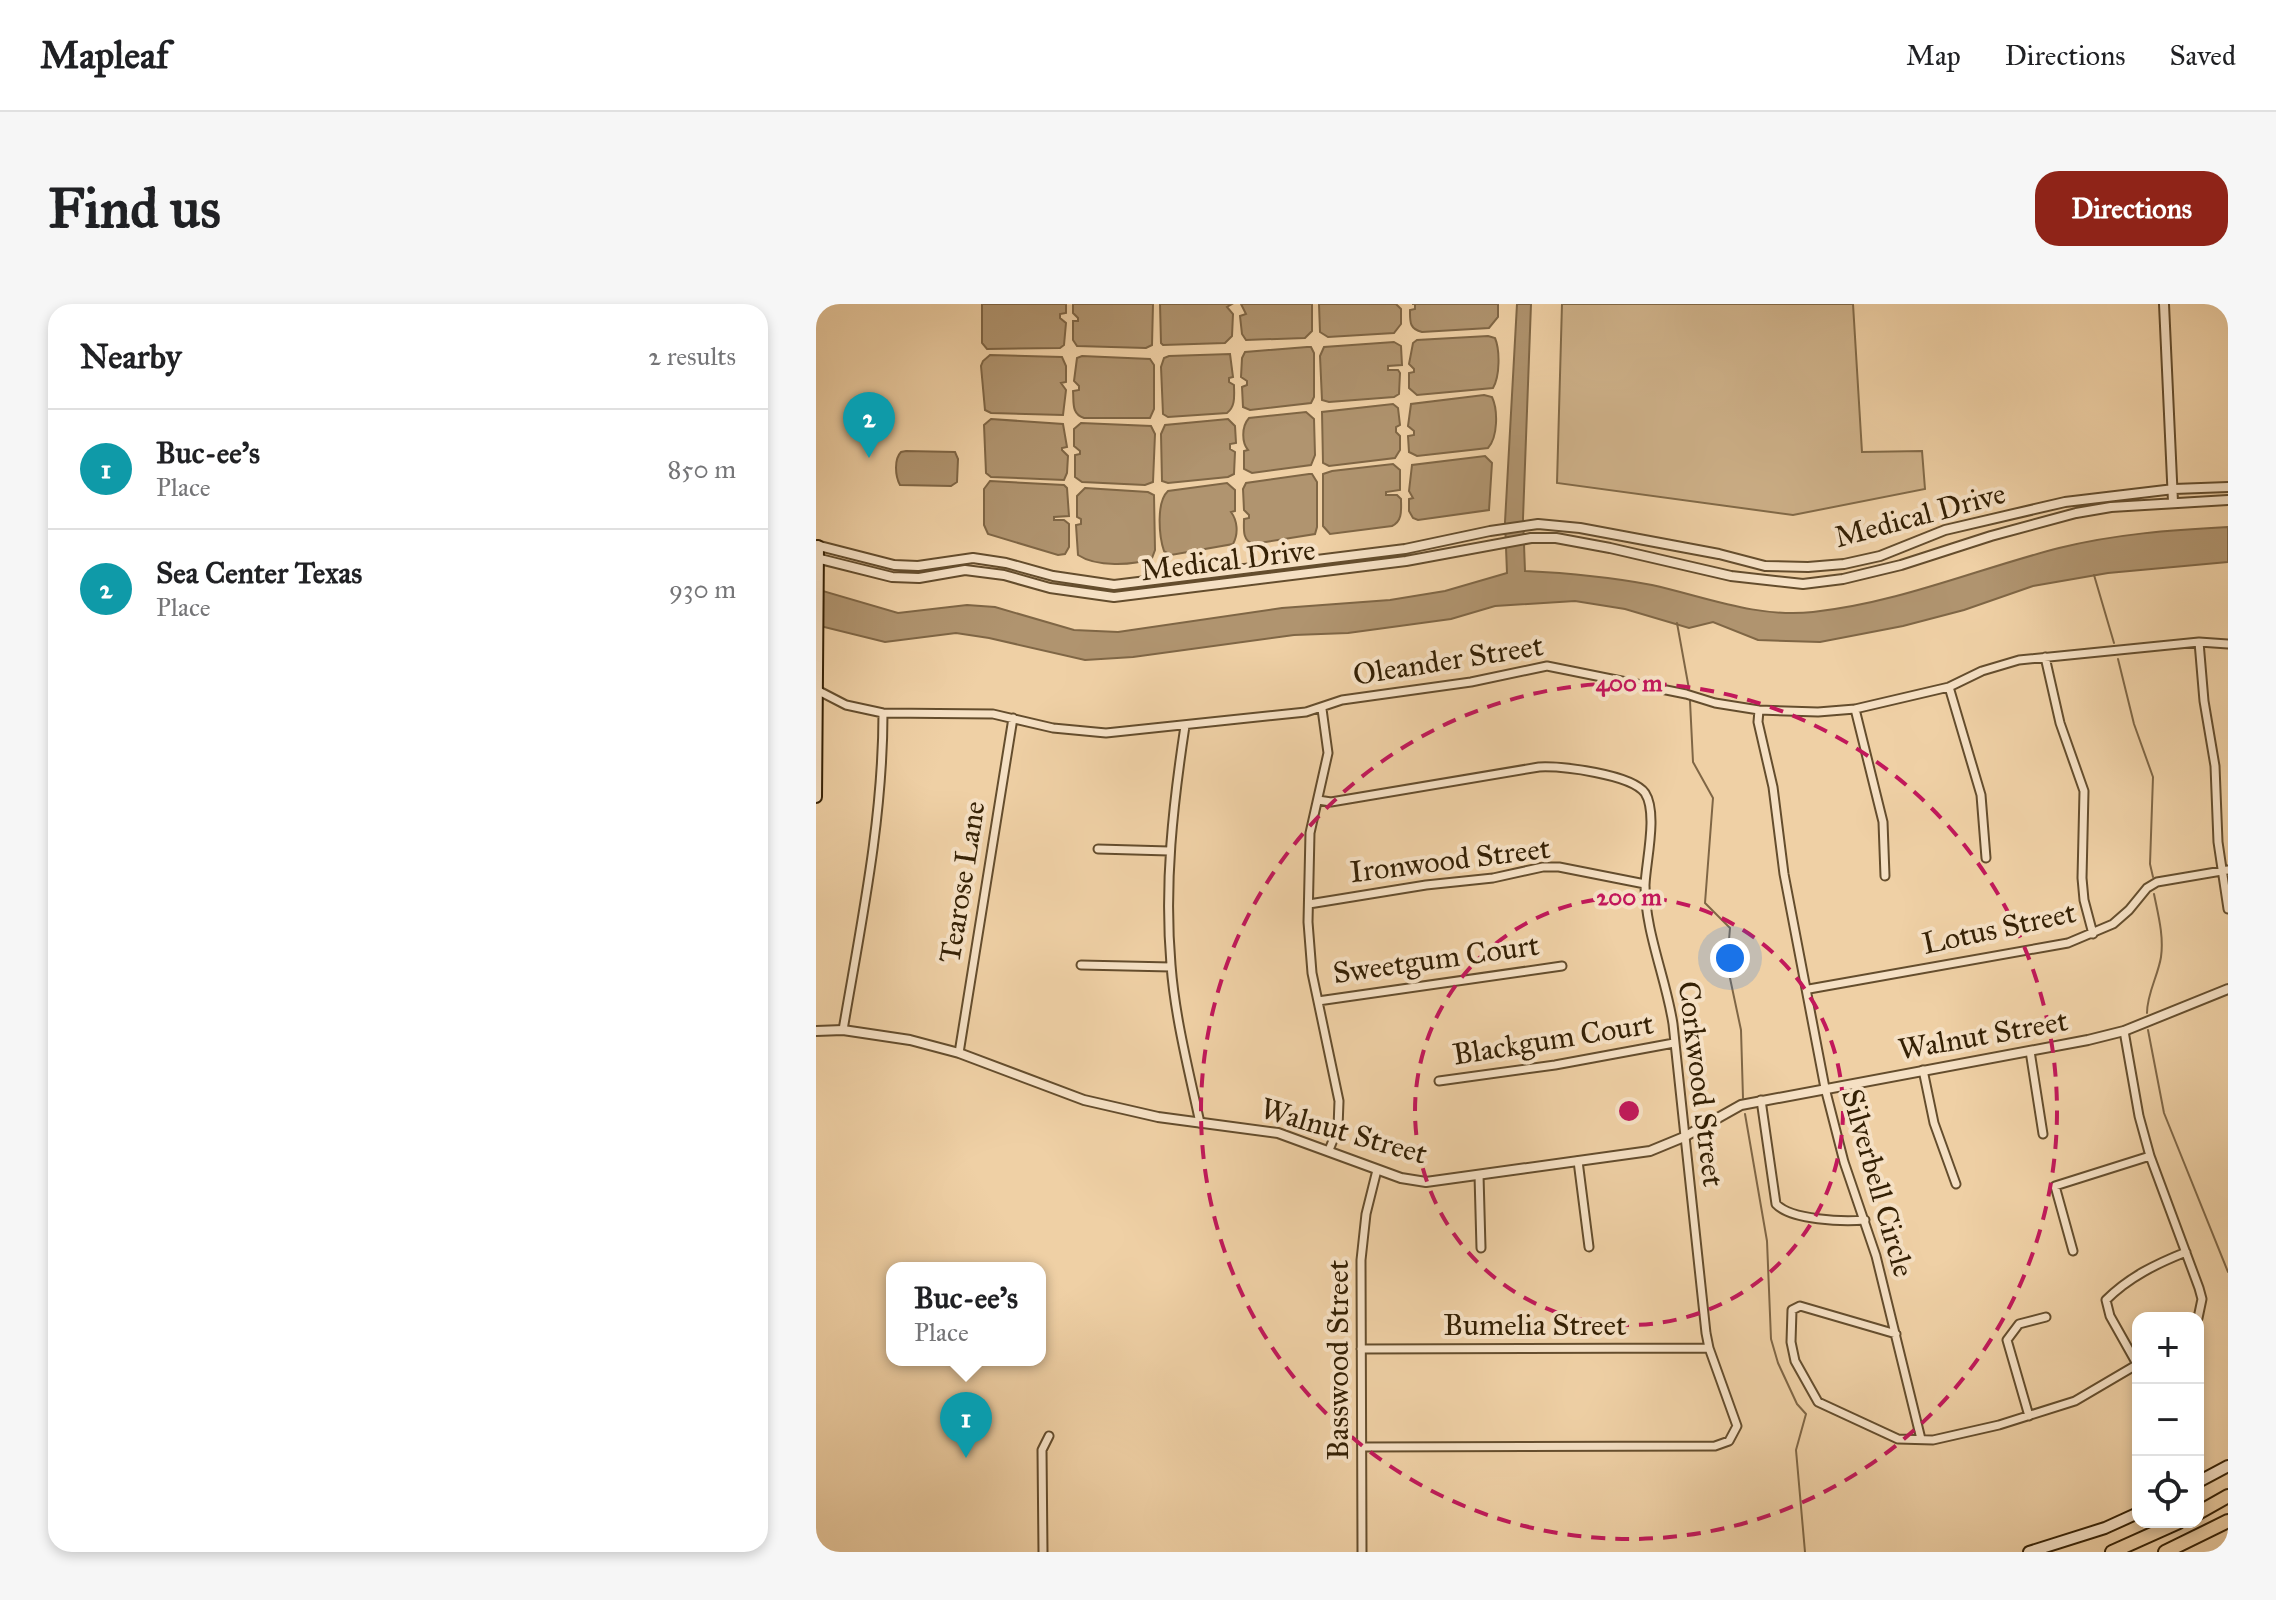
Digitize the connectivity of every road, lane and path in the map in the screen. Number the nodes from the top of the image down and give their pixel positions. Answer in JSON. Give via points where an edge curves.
{"nodes":[{"id":1,"x":2164,"y":304,"type":"edge"},
{"id":2,"x":2228,"y":487,"type":"edge"},
{"id":3,"x":2174,"y":489,"type":"junction"},
{"id":4,"x":2228,"y":500,"type":"edge"},
{"id":5,"x":2173,"y":502,"type":"junction"},
{"id":6,"x":1487,"y":531,"type":"junction"},
{"id":7,"x":1490,"y":545,"type":"junction"},
{"id":8,"x":817,"y":546,"type":"edge"},
{"id":9,"x":861,"y":556,"type":"junction"},
{"id":10,"x":817,"y":558,"type":"edge"},
{"id":11,"x":973,"y":558,"type":"junction"},
{"id":12,"x":858,"y":568,"type":"junction"},
{"id":13,"x":975,"y":571,"type":"junction"},
{"id":14,"x":817,"y":581,"type":"edge"},
{"id":15,"x":817,"y":629,"type":"edge"},
{"id":16,"x":2199,"y":642,"type":"junction"},
{"id":17,"x":2228,"y":644,"type":"edge"},
{"id":18,"x":2045,"y":657,"type":"junction"},
{"id":19,"x":1949,"y":687,"type":"junction"},
{"id":20,"x":816,"y":690,"type":"edge"},
{"id":21,"x":1322,"y":709,"type":"junction"},
{"id":22,"x":1855,"y":709,"type":"junction"},
{"id":23,"x":1759,"y":710,"type":"junction"},
{"id":24,"x":883,"y":713,"type":"junction"},
{"id":25,"x":1013,"y":718,"type":"junction"},
{"id":26,"x":1185,"y":726,"type":"junction"},
{"id":27,"x":816,"y":797,"type":"edge"},
{"id":28,"x":1318,"y":800,"type":"junction"},
{"id":29,"x":1098,"y":849,"type":"dead end"},
{"id":30,"x":1169,"y":851,"type":"junction"},
{"id":31,"x":1986,"y":858,"type":"dead end"},
{"id":32,"x":2226,"y":870,"type":"edge"},
{"id":33,"x":1885,"y":876,"type":"dead end"},
{"id":34,"x":1645,"y":884,"type":"junction"},
{"id":35,"x":1309,"y":904,"type":"junction"},
{"id":36,"x":2228,"y":909,"type":"edge"},
{"id":37,"x":2093,"y":934,"type":"junction"},
{"id":38,"x":1081,"y":965,"type":"dead end"},
{"id":39,"x":1562,"y":966,"type":"dead end"},
{"id":40,"x":1171,"y":967,"type":"junction"},
{"id":41,"x":1809,"y":989,"type":"junction"},
{"id":42,"x":2228,"y":989,"type":"edge"},
{"id":43,"x":1318,"y":1001,"type":"junction"},
{"id":44,"x":843,"y":1030,"type":"junction"},
{"id":45,"x":816,"y":1031,"type":"edge"},
{"id":46,"x":2124,"y":1031,"type":"junction"},
{"id":47,"x":1674,"y":1043,"type":"junction"},
{"id":48,"x":2030,"y":1051,"type":"junction"},
{"id":49,"x":959,"y":1053,"type":"junction"},
{"id":50,"x":1923,"y":1070,"type":"junction"},
{"id":51,"x":1439,"y":1081,"type":"dead end"},
{"id":52,"x":1825,"y":1088,"type":"junction"},
{"id":53,"x":1761,"y":1100,"type":"junction"},
{"id":54,"x":1200,"y":1123,"type":"junction"},
{"id":55,"x":2043,"y":1134,"type":"dead end"},
{"id":56,"x":1684,"y":1137,"type":"junction"},
{"id":57,"x":1329,"y":1150,"type":"junction"},
{"id":58,"x":2150,"y":1156,"type":"junction"},
{"id":59,"x":1578,"y":1161,"type":"junction"},
{"id":60,"x":1377,"y":1170,"type":"junction"},
{"id":61,"x":1479,"y":1175,"type":"junction"},
{"id":62,"x":1956,"y":1184,"type":"dead end"},
{"id":63,"x":1865,"y":1220,"type":"junction"},
{"id":64,"x":1589,"y":1247,"type":"dead end"},
{"id":65,"x":1481,"y":1248,"type":"dead end"},
{"id":66,"x":2073,"y":1251,"type":"dead end"},
{"id":67,"x":2186,"y":1252,"type":"junction"},
{"id":68,"x":2199,"y":1312,"type":"edge"},
{"id":69,"x":2046,"y":1317,"type":"dead end"},
{"id":70,"x":1896,"y":1334,"type":"junction"},
{"id":71,"x":1709,"y":1348,"type":"junction"},
{"id":72,"x":1361,"y":1349,"type":"junction"},
{"id":73,"x":2132,"y":1353,"type":"edge"},
{"id":74,"x":2132,"y":1368,"type":"edge"},
{"id":75,"x":2029,"y":1416,"type":"junction"},
{"id":76,"x":1049,"y":1436,"type":"dead end"},
{"id":77,"x":1921,"y":1439,"type":"junction"},
{"id":78,"x":1363,"y":1447,"type":"junction"},
{"id":79,"x":2228,"y":1466,"type":"edge"},
{"id":80,"x":2204,"y":1479,"type":"edge"},
{"id":81,"x":2228,"y":1496,"type":"edge"},
{"id":82,"x":2204,"y":1510,"type":"edge"},
{"id":83,"x":2132,"y":1516,"type":"edge"},
{"id":84,"x":2228,"y":1521,"type":"edge"},
{"id":85,"x":2166,"y":1528,"type":"edge"},
{"id":86,"x":1043,"y":1552,"type":"edge"},
{"id":87,"x":1362,"y":1552,"type":"edge"},
{"id":88,"x":2029,"y":1552,"type":"edge"},
{"id":89,"x":2112,"y":1552,"type":"edge"},
{"id":90,"x":2165,"y":1552,"type":"edge"}],
"edges":[{"from":1,"to":3,"type":"street"},
{"from":2,"to":3,"type":"street","name":"Medical Drive"},
{"from":3,"to":5,"type":"street"},
{"from":3,"to":6,"type":"street","name":"Medical Drive","via":[[2065,502],[1945,530],[1880,556],[1808,567],[1765,566],[1580,528],[1530,525]]},
{"from":4,"to":5,"type":"street","name":"Medical Drive"},
{"from":5,"to":7,"type":"street","name":"Medical Drive","via":[[2076,513],[1901,565],[1803,584],[1731,576],[1556,538]]},
{"from":6,"to":7,"type":"street"},
{"from":6,"to":11,"type":"street","name":"Medical Drive","via":[[1405,549],[1114,585]]},
{"from":7,"to":13,"type":"street","name":"Medical Drive","via":[[1341,570],[1114,597]]},
{"from":8,"to":9,"type":"street","name":"Medical Drive"},
{"from":8,"to":10,"type":"main road"},
{"from":9,"to":11,"type":"street","name":"Medical Drive","via":[[918,566]]},
{"from":9,"to":12,"type":"street"},
{"from":10,"to":12,"type":"street","name":"Medical Drive"},
{"from":10,"to":14,"type":"main road"},
{"from":11,"to":13,"type":"street"},
{"from":12,"to":13,"type":"street","name":"Medical Drive","via":[[919,578]]},
{"from":14,"to":15,"type":"main road"},
{"from":15,"to":20,"type":"main road"},
{"from":16,"to":17,"type":"street","name":"Oleander Street"},
{"from":16,"to":18,"type":"street","name":"Oleander Street"},
{"from":16,"to":32,"type":"street","via":[[2215,766],[2218,842]]},
{"from":18,"to":19,"type":"street","name":"Oleander Street","via":[[1994,666]]},
{"from":18,"to":37,"type":"street","via":[[2060,723],[2084,791],[2082,878]]},
{"from":19,"to":22,"type":"street","name":"Oleander Street"},
{"from":19,"to":31,"type":"street","via":[[1981,795]]},
{"from":20,"to":24,"type":"street","name":"Oleander Street","via":[[846,705]]},
{"from":20,"to":27,"type":"main road"},
{"from":21,"to":23,"type":"street","name":"Oleander Street","via":[[1342,700],[1547,666]]},
{"from":21,"to":26,"type":"street","name":"Oleander Street"},
{"from":21,"to":28,"type":"street","via":[[1328,753]]},
{"from":22,"to":23,"type":"street","name":"Oleander Street"},
{"from":22,"to":33,"type":"street","via":[[1883,822]]},
{"from":23,"to":41,"type":"street","name":"Silverbell Circle","via":[[1784,874]]},
{"from":24,"to":25,"type":"street","name":"Oleander Street","via":[[969,712]]},
{"from":24,"to":44,"type":"street","via":[[879,810]]},
{"from":25,"to":26,"type":"street","name":"Oleander Street","via":[[1106,733]]},
{"from":25,"to":49,"type":"street","name":"Tearose Lane"},
{"from":26,"to":30,"type":"street"},
{"from":28,"to":34,"type":"street","name":"Corkwood Street","via":[[1539,767],[1565,767],[1628,781],[1638,786],[1649,804]]},
{"from":28,"to":35,"type":"street","via":[[1310,833]]},
{"from":29,"to":30,"type":"street"},
{"from":30,"to":40,"type":"street"},
{"from":32,"to":36,"type":"street"},
{"from":32,"to":37,"type":"street","name":"Lotus Street","via":[[2157,882],[2113,924]]},
{"from":34,"to":35,"type":"street","name":"Ironwood Street","via":[[1543,867]]},
{"from":34,"to":47,"type":"street","name":"Corkwood Street"},
{"from":35,"to":43,"type":"street"},
{"from":37,"to":41,"type":"street","name":"Lotus Street","via":[[2068,943]]},
{"from":38,"to":40,"type":"street"},
{"from":39,"to":43,"type":"street","name":"Sweetgum Court"},
{"from":40,"to":54,"type":"street"},
{"from":41,"to":52,"type":"street","name":"Silverbell Circle"},
{"from":42,"to":46,"type":"street","name":"Walnut Street"},
{"from":43,"to":57,"type":"street","via":[[1340,1113]]},
{"from":44,"to":45,"type":"street","name":"Walnut Street"},
{"from":44,"to":49,"type":"street","name":"Walnut Street"},
{"from":46,"to":48,"type":"street","name":"Walnut Street"},
{"from":46,"to":58,"type":"street"},
{"from":47,"to":51,"type":"street","name":"Blackgum Court"},
{"from":47,"to":56,"type":"street","name":"Corkwood Street"},
{"from":48,"to":50,"type":"street","name":"Walnut Street"},
{"from":48,"to":55,"type":"street"},
{"from":49,"to":54,"type":"street","name":"Walnut Street","via":[[1084,1100]]},
{"from":50,"to":52,"type":"street","name":"Walnut Street"},
{"from":50,"to":62,"type":"street"},
{"from":52,"to":53,"type":"street","name":"Walnut Street"},
{"from":52,"to":63,"type":"street","name":"Silverbell Circle"},
{"from":53,"to":56,"type":"street","name":"Walnut Street","via":[[1741,1105]]},
{"from":53,"to":63,"type":"street","via":[[1776,1204],[1797,1215]]},
{"from":54,"to":57,"type":"street","name":"Walnut Street","via":[[1278,1133]]},
{"from":56,"to":59,"type":"street","name":"Walnut Street","via":[[1650,1151]]},
{"from":56,"to":71,"type":"street","name":"Corkwood Street"},
{"from":57,"to":60,"type":"street","name":"Walnut Street"},
{"from":58,"to":66,"type":"street","via":[[2055,1186]]},
{"from":58,"to":67,"type":"street"},
{"from":59,"to":61,"type":"street","name":"Walnut Street"},
{"from":59,"to":64,"type":"street"},
{"from":60,"to":61,"type":"street","name":"Walnut Street","via":[[1426,1182]]},
{"from":60,"to":72,"type":"street","name":"Basswood Street","via":[[1363,1234]]},
{"from":61,"to":65,"type":"street"},
{"from":63,"to":70,"type":"street","name":"Silverbell Circle"},
{"from":67,"to":68,"type":"street","via":[[2202,1299]]},
{"from":67,"to":73,"type":"street","via":[[2157,1264],[2106,1300]]},
{"from":69,"to":75,"type":"street","via":[[2019,1324],[2007,1340]]},
{"from":70,"to":77,"type":"street","name":"Silverbell Circle"},
{"from":70,"to":77,"type":"street","via":[[1800,1306],[1792,1310],[1795,1361],[1818,1402],[1898,1439]]},
{"from":71,"to":72,"type":"street","name":"Bumelia Street"},
{"from":71,"to":78,"type":"street","name":"Corkwood Street","via":[[1737,1426],[1722,1445]]},
{"from":72,"to":78,"type":"street","name":"Basswood Street"},
{"from":74,"to":75,"type":"street","via":[[2075,1401]]},
{"from":75,"to":77,"type":"street","via":[[1948,1438]]},
{"from":76,"to":86,"type":"street","via":[[1042,1450]]},
{"from":78,"to":87,"type":"street","name":"Basswood Street"},
{"from":79,"to":80,"type":"main road"},
{"from":81,"to":82,"type":"highway"},
{"from":83,"to":88,"type":"main road"},
{"from":84,"to":90,"type":"highway"},
{"from":85,"to":89,"type":"highway"}]}
